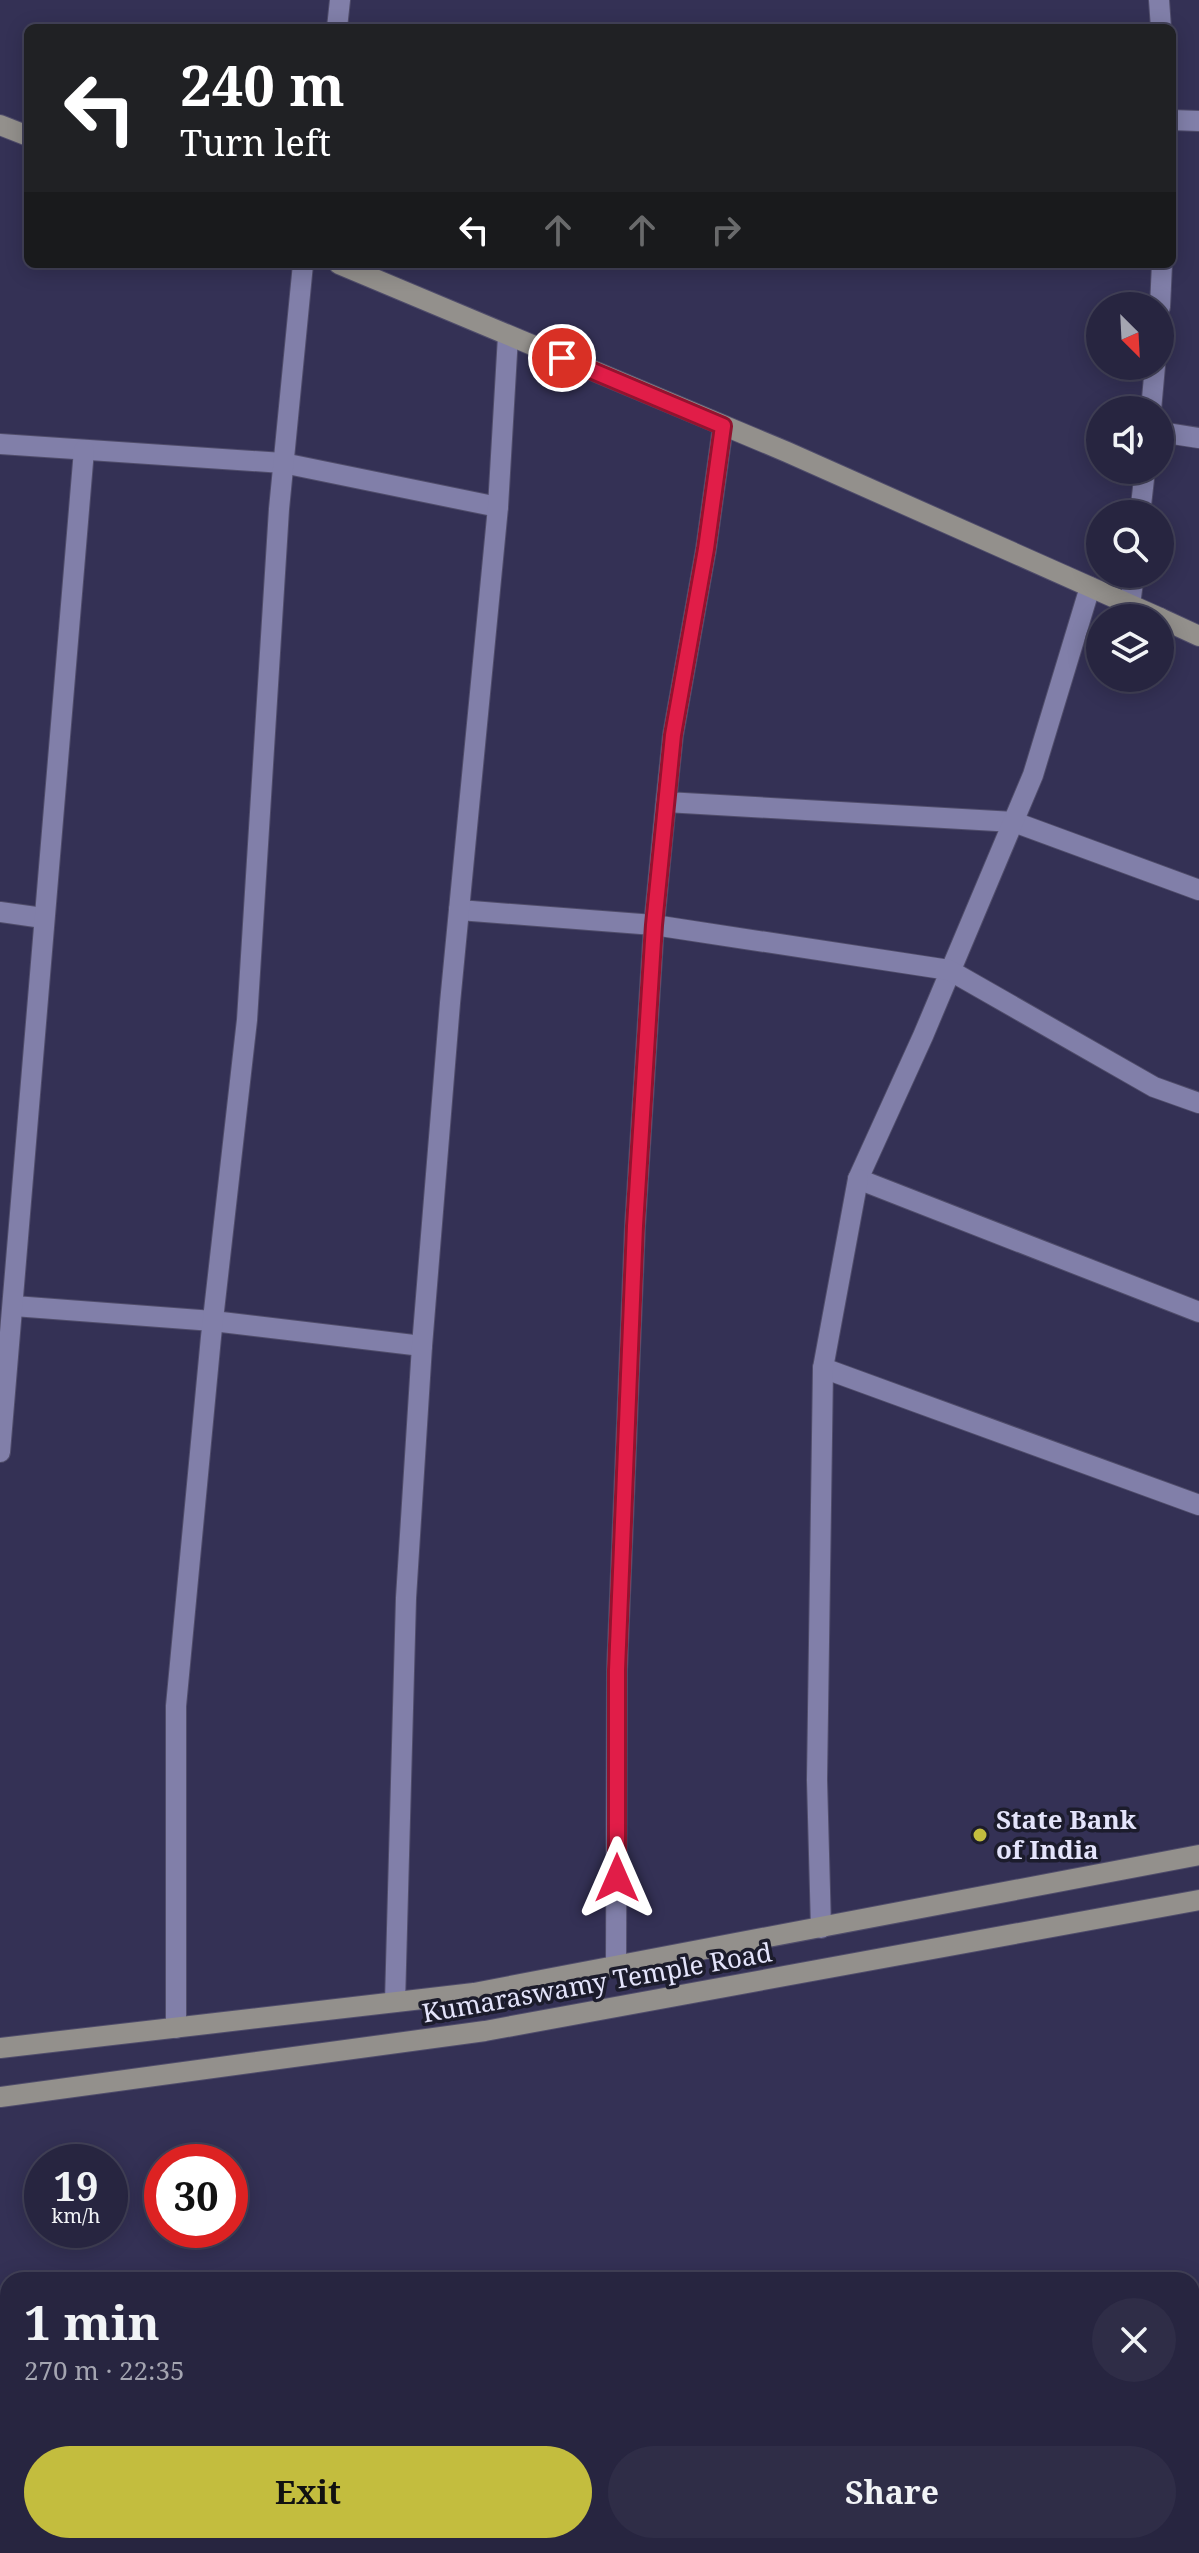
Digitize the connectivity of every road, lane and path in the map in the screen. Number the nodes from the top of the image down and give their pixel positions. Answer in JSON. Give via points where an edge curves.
{"nodes":[{"id":1,"x":340,"y":0,"type":"edge"},
{"id":2,"x":1159,"y":0,"type":"edge"},
{"id":3,"x":337,"y":24,"type":"edge"},
{"id":4,"x":1161,"y":24,"type":"edge"},
{"id":5,"x":1176,"y":120,"type":"edge"},
{"id":6,"x":1199,"y":121,"type":"edge"},
{"id":7,"x":0,"y":125,"type":"edge"},
{"id":8,"x":24,"y":134,"type":"edge"},
{"id":9,"x":303,"y":268,"type":"edge"},
{"id":10,"x":348,"y":268,"type":"edge"},
{"id":11,"x":1162,"y":268,"type":"edge"},
{"id":12,"x":1161,"y":292,"type":"edge"},
{"id":13,"x":508,"y":336,"type":"junction"},
{"id":14,"x":723,"y":426,"type":"junction"},
{"id":15,"x":1174,"y":434,"type":"edge"},
{"id":16,"x":1199,"y":438,"type":"edge"},
{"id":17,"x":0,"y":444,"type":"edge"},
{"id":18,"x":84,"y":450,"type":"junction"},
{"id":19,"x":283,"y":463,"type":"junction"},
{"id":20,"x":498,"y":507,"type":"junction"},
{"id":21,"x":1086,"y":585,"type":"edge"},
{"id":22,"x":1090,"y":588,"type":"edge"},
{"id":23,"x":1092,"y":588,"type":"edge"},
{"id":24,"x":1128,"y":604,"type":"edge"},
{"id":25,"x":1174,"y":624,"type":"edge"},
{"id":26,"x":1199,"y":636,"type":"edge"},
{"id":27,"x":666,"y":802,"type":"junction"},
{"id":28,"x":1014,"y":822,"type":"junction"},
{"id":29,"x":1199,"y":890,"type":"edge"},
{"id":30,"x":459,"y":910,"type":"junction"},
{"id":31,"x":0,"y":912,"type":"edge"},
{"id":32,"x":43,"y":918,"type":"junction"},
{"id":33,"x":654,"y":925,"type":"junction"},
{"id":34,"x":949,"y":970,"type":"junction"},
{"id":35,"x":1199,"y":1103,"type":"edge"},
{"id":36,"x":858,"y":1179,"type":"junction"},
{"id":37,"x":14,"y":1306,"type":"junction"},
{"id":38,"x":1199,"y":1312,"type":"edge"},
{"id":39,"x":213,"y":1321,"type":"junction"},
{"id":40,"x":422,"y":1346,"type":"junction"},
{"id":41,"x":823,"y":1368,"type":"junction"},
{"id":42,"x":0,"y":1452,"type":"edge"},
{"id":43,"x":1199,"y":1505,"type":"edge"},
{"id":44,"x":1199,"y":1855,"type":"edge"},
{"id":45,"x":1199,"y":1900,"type":"edge"},
{"id":46,"x":821,"y":1928,"type":"junction"},
{"id":47,"x":616,"y":1966,"type":"junction"},
{"id":48,"x":395,"y":2002,"type":"junction"},
{"id":49,"x":176,"y":2028,"type":"junction"},
{"id":50,"x":0,"y":2048,"type":"edge"},
{"id":51,"x":0,"y":2097,"type":"edge"}],
"edges":[{"from":1,"to":3,"type":"street"},
{"from":2,"to":4,"type":"street"},
{"from":5,"to":6,"type":"street"},
{"from":7,"to":8,"type":"main road"},
{"from":9,"to":19,"type":"street"},
{"from":10,"to":13,"type":"main road"},
{"from":11,"to":12,"type":"street"},
{"from":13,"to":14,"type":"main road"},
{"from":13,"to":20,"type":"street"},
{"from":14,"to":21,"type":"main road"},
{"from":14,"to":27,"type":"street"},
{"from":15,"to":16,"type":"street"},
{"from":17,"to":18,"type":"street"},
{"from":18,"to":19,"type":"street"},
{"from":18,"to":32,"type":"street"},
{"from":19,"to":20,"type":"street"},
{"from":19,"to":39,"type":"street","via":[[247,1020]]},
{"from":20,"to":30,"type":"street"},
{"from":22,"to":28,"type":"street"},
{"from":23,"to":24,"type":"main road"},
{"from":25,"to":26,"type":"main road"},
{"from":27,"to":28,"type":"street"},
{"from":27,"to":33,"type":"street"},
{"from":28,"to":29,"type":"street"},
{"from":28,"to":34,"type":"street"},
{"from":30,"to":33,"type":"street"},
{"from":30,"to":40,"type":"street"},
{"from":31,"to":32,"type":"street"},
{"from":32,"to":37,"type":"street"},
{"from":33,"to":34,"type":"street"},
{"from":33,"to":47,"type":"street","via":[[635,1226],[617,1670]]},
{"from":34,"to":35,"type":"street","via":[[1154,1087]]},
{"from":34,"to":36,"type":"street"},
{"from":36,"to":38,"type":"street"},
{"from":36,"to":41,"type":"street"},
{"from":37,"to":39,"type":"street"},
{"from":37,"to":42,"type":"street"},
{"from":39,"to":40,"type":"street"},
{"from":39,"to":49,"type":"street","via":[[176,1706]]},
{"from":40,"to":48,"type":"street","via":[[406,1598]]},
{"from":41,"to":43,"type":"street"},
{"from":41,"to":46,"type":"street","via":[[817,1780]]},
{"from":44,"to":46,"type":"main road","name":"Kumaraswamy Temple Road"},
{"from":45,"to":51,"type":"main road","name":"Kumaraswamy Temple Road","via":[[485,2031]]},
{"from":46,"to":47,"type":"main road","name":"Kumaraswamy Temple Road"},
{"from":47,"to":48,"type":"main road","name":"Kumaraswamy Temple Road"},
{"from":48,"to":49,"type":"main road","name":"Kumaraswamy Temple Road"},
{"from":49,"to":50,"type":"main road","name":"Kumaraswamy Temple Road"}]}
